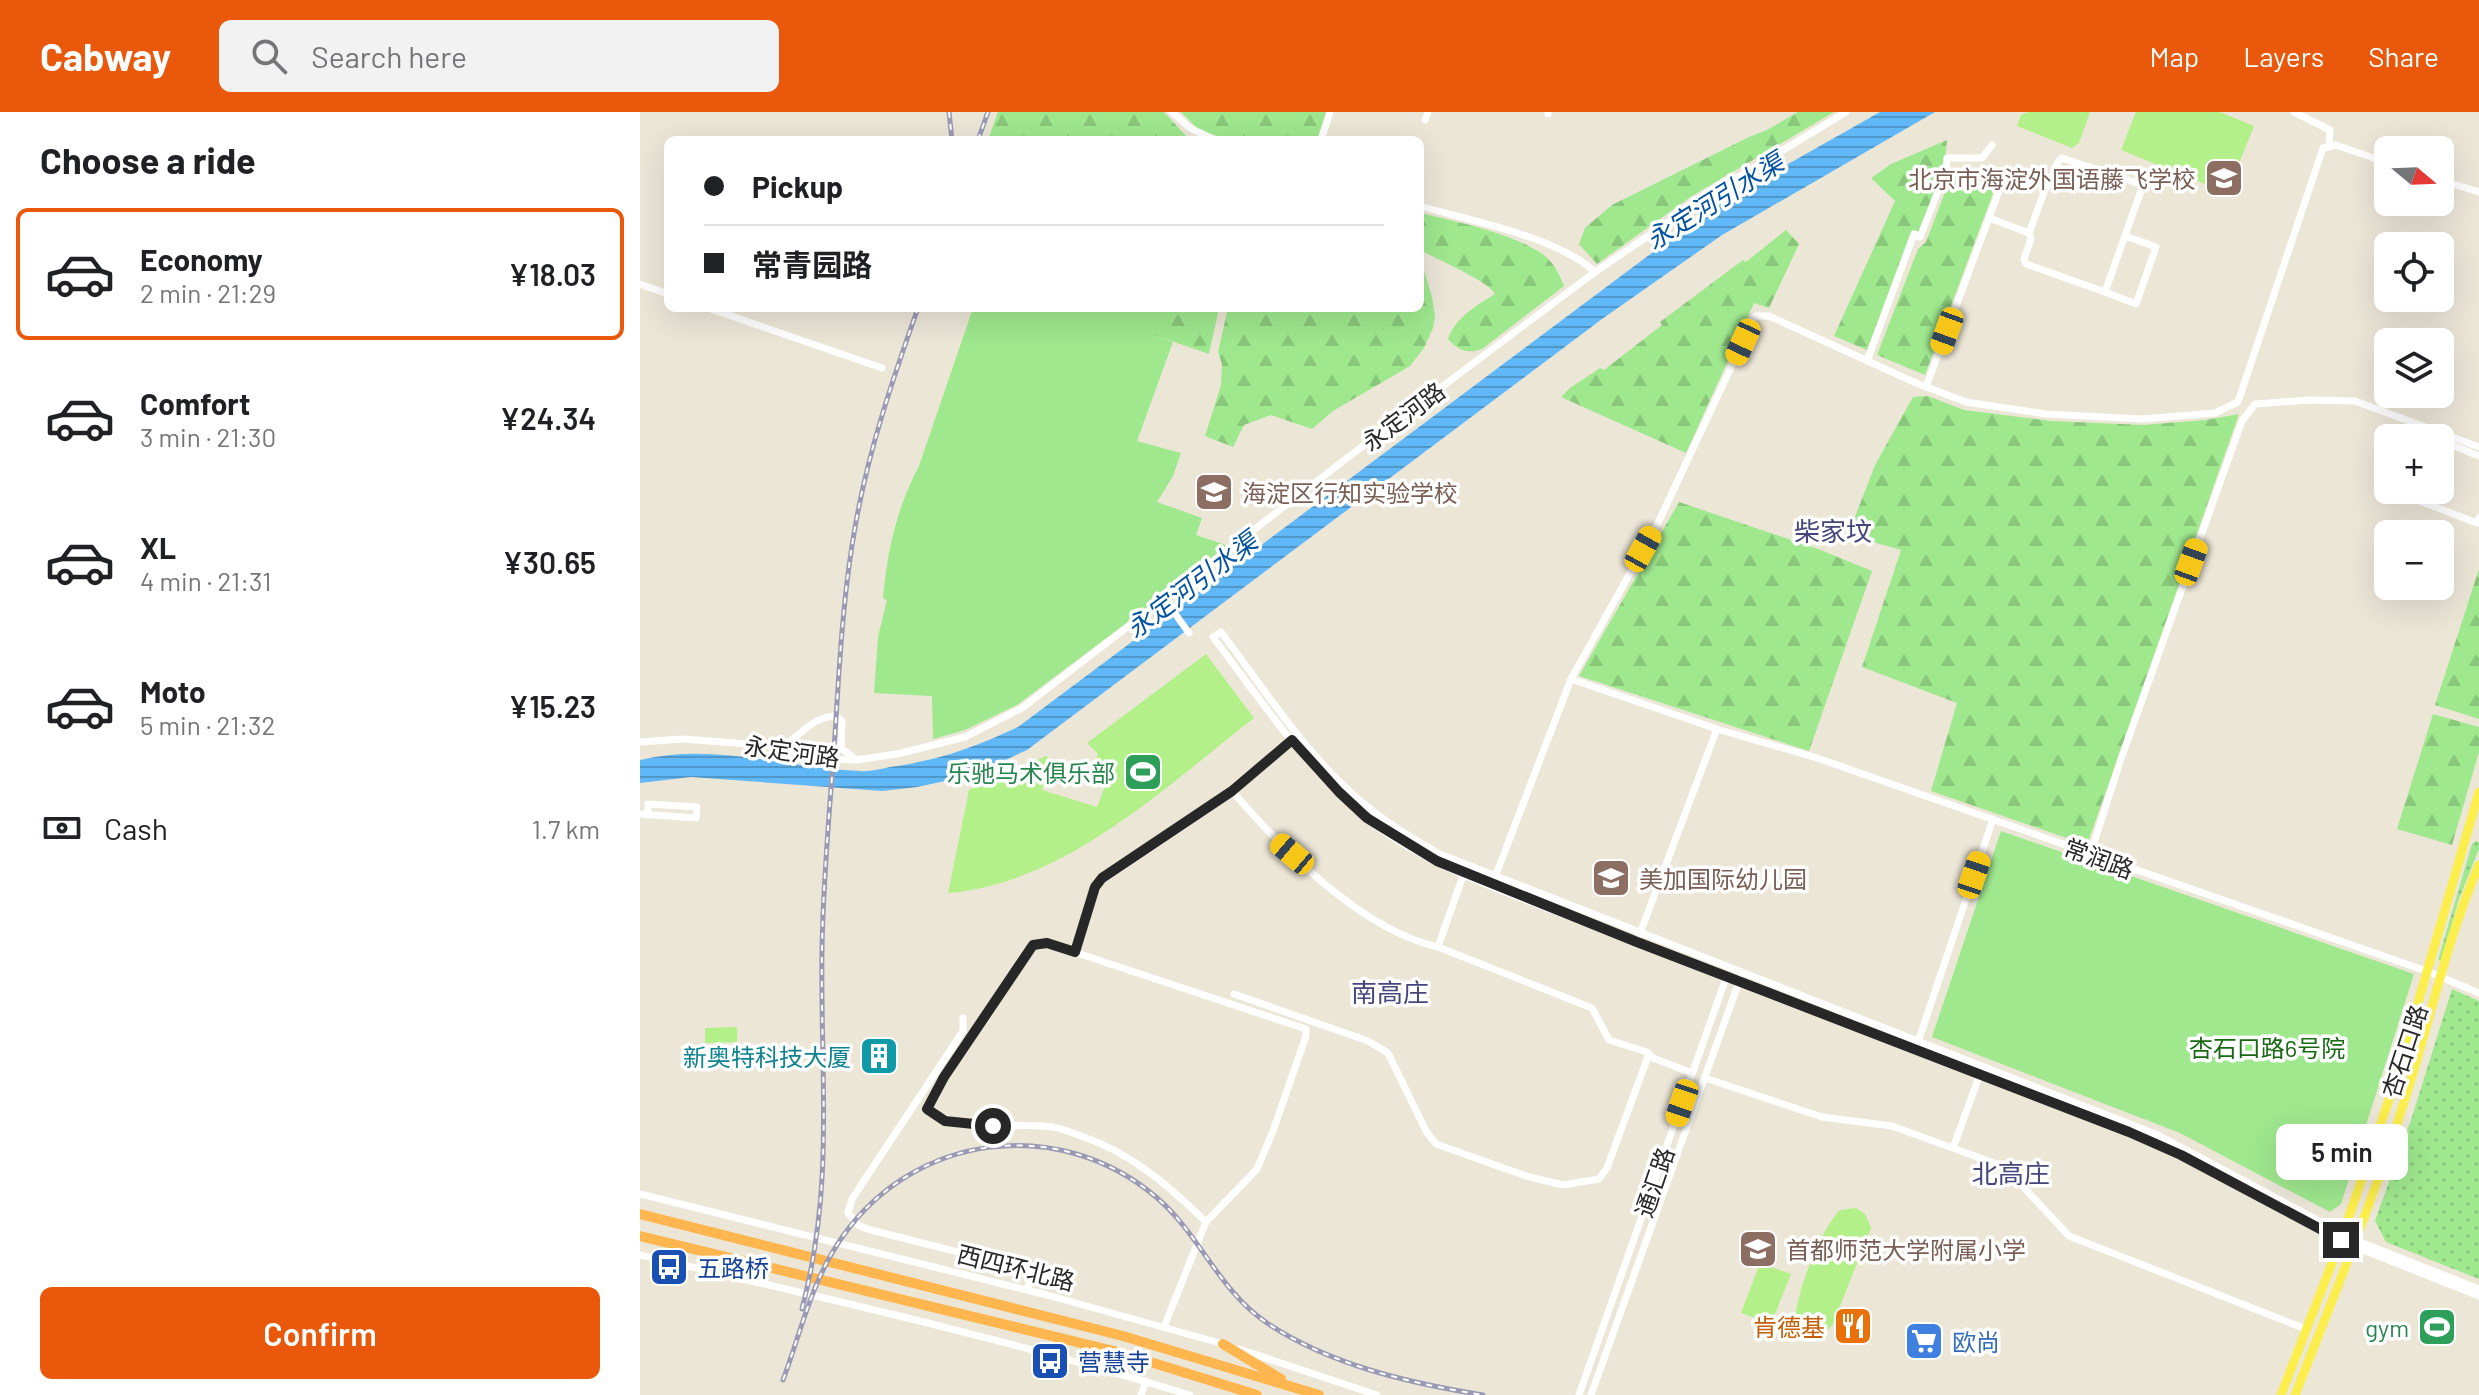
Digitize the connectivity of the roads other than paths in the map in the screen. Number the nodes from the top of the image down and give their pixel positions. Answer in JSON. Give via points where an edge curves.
{"nodes":[{"id":1,"x":1172,"y":112,"type":"edge"},
{"id":2,"x":1330,"y":112,"type":"edge"},
{"id":3,"x":1846,"y":112,"type":"edge"},
{"id":4,"x":2294,"y":112,"type":"edge"},
{"id":5,"x":1207,"y":136,"type":"edge"},
{"id":6,"x":1322,"y":136,"type":"edge"},
{"id":7,"x":1992,"y":145,"type":"dead end"},
{"id":8,"x":2329,"y":147,"type":"junction"},
{"id":9,"x":2374,"y":158,"type":"edge"},
{"id":10,"x":2454,"y":184,"type":"edge"},
{"id":11,"x":2046,"y":187,"type":"junction"},
{"id":12,"x":2479,"y":192,"type":"edge"},
{"id":13,"x":1424,"y":207,"type":"edge"},
{"id":14,"x":1989,"y":218,"type":"junction"},
{"id":15,"x":2029,"y":233,"type":"junction"},
{"id":16,"x":2125,"y":236,"type":"junction"},
{"id":17,"x":1595,"y":272,"type":"junction"},
{"id":18,"x":640,"y":284,"type":"edge"},
{"id":19,"x":2105,"y":292,"type":"junction"},
{"id":20,"x":664,"y":293,"type":"edge"},
{"id":21,"x":720,"y":312,"type":"edge"},
{"id":22,"x":1867,"y":361,"type":"junction"},
{"id":23,"x":882,"y":368,"type":"dead end"},
{"id":24,"x":1926,"y":387,"type":"junction"},
{"id":25,"x":2238,"y":402,"type":"junction"},
{"id":26,"x":2250,"y":410,"type":"junction"},
{"id":27,"x":2406,"y":424,"type":"edge"},
{"id":28,"x":2454,"y":439,"type":"edge"},
{"id":29,"x":2454,"y":446,"type":"edge"},
{"id":30,"x":2479,"y":447,"type":"edge"},
{"id":31,"x":2479,"y":456,"type":"edge"},
{"id":32,"x":2428,"y":504,"type":"edge"},
{"id":33,"x":2479,"y":518,"type":"edge"},
{"id":34,"x":1168,"y":604,"type":"dead end"},
{"id":35,"x":1189,"y":633,"type":"dead end"},
{"id":36,"x":1571,"y":679,"type":"junction"},
{"id":37,"x":1717,"y":729,"type":"junction"},
{"id":38,"x":1292,"y":740,"type":"junction"},
{"id":39,"x":640,"y":742,"type":"edge"},
{"id":40,"x":773,"y":746,"type":"junction"},
{"id":41,"x":856,"y":760,"type":"junction"},
{"id":42,"x":1232,"y":791,"type":"junction"},
{"id":43,"x":2479,"y":792,"type":"edge"},
{"id":44,"x":644,"y":815,"type":"edge"},
{"id":45,"x":1993,"y":819,"type":"junction"},
{"id":46,"x":2090,"y":855,"type":"junction"},
{"id":47,"x":2479,"y":865,"type":"edge"},
{"id":48,"x":1464,"y":873,"type":"junction"},
{"id":49,"x":1495,"y":877,"type":"junction"},
{"id":50,"x":1638,"y":938,"type":"junction"},
{"id":51,"x":1438,"y":947,"type":"junction"},
{"id":52,"x":1075,"y":952,"type":"junction"},
{"id":53,"x":2429,"y":972,"type":"junction"},
{"id":54,"x":1728,"y":973,"type":"junction"},
{"id":55,"x":2440,"y":976,"type":"junction"},
{"id":56,"x":1740,"y":978,"type":"junction"},
{"id":57,"x":2479,"y":993,"type":"edge"},
{"id":58,"x":1234,"y":994,"type":"dead end"},
{"id":59,"x":963,"y":1018,"type":"dead end"},
{"id":60,"x":1918,"y":1042,"type":"junction"},
{"id":61,"x":1649,"y":1054,"type":"junction"},
{"id":62,"x":1692,"y":1073,"type":"junction"},
{"id":63,"x":1980,"y":1074,"type":"junction"},
{"id":64,"x":1705,"y":1078,"type":"junction"},
{"id":65,"x":1953,"y":1148,"type":"junction"},
{"id":66,"x":640,"y":1194,"type":"edge"},
{"id":67,"x":640,"y":1214,"type":"edge"},
{"id":68,"x":1206,"y":1222,"type":"junction"},
{"id":69,"x":640,"y":1236,"type":"edge"},
{"id":70,"x":2342,"y":1237,"type":"junction"},
{"id":71,"x":2354,"y":1243,"type":"junction"},
{"id":72,"x":640,"y":1255,"type":"edge"},
{"id":73,"x":2479,"y":1289,"type":"edge"},
{"id":74,"x":1027,"y":1290,"type":"junction"},
{"id":75,"x":2479,"y":1296,"type":"edge"},
{"id":76,"x":1164,"y":1327,"type":"junction"},
{"id":77,"x":2306,"y":1329,"type":"junction"},
{"id":78,"x":1223,"y":1344,"type":"junction"},
{"id":79,"x":1146,"y":1381,"type":"junction"},
{"id":80,"x":1293,"y":1386,"type":"junction"},
{"id":81,"x":1141,"y":1395,"type":"edge"},
{"id":82,"x":1190,"y":1395,"type":"edge"},
{"id":83,"x":1257,"y":1395,"type":"edge"},
{"id":84,"x":1319,"y":1395,"type":"edge"},
{"id":85,"x":1377,"y":1395,"type":"edge"},
{"id":86,"x":1579,"y":1395,"type":"edge"},
{"id":87,"x":1591,"y":1395,"type":"edge"},
{"id":88,"x":2281,"y":1395,"type":"edge"},
{"id":89,"x":2295,"y":1395,"type":"edge"}],
"edges":[{"from":1,"to":5,"type":"street"},
{"from":2,"to":6,"type":"street"},
{"from":3,"to":17,"type":"street","name":"永定河路"},
{"from":4,"to":8,"type":"street","via":[[2330,130]]},
{"from":7,"to":22,"type":"street","via":[[1982,158],[1947,158]]},
{"from":8,"to":9,"type":"street"},
{"from":8,"to":25,"type":"street","via":[[2323,148]]},
{"from":10,"to":12,"type":"street"},
{"from":11,"to":14,"type":"street","via":[[2006,172]]},
{"from":11,"to":15,"type":"street"},
{"from":11,"to":16,"type":"street","via":[[2062,158],[2143,185]]},
{"from":13,"to":17,"type":"street","via":[[1559,247]]},
{"from":14,"to":15,"type":"street"},
{"from":14,"to":24,"type":"street"},
{"from":15,"to":19,"type":"street","via":[[2026,264]]},
{"from":16,"to":19,"type":"street"},
{"from":16,"to":19,"type":"street","via":[[2156,247],[2136,304]]},
{"from":17,"to":41,"type":"street","name":"永定河路","via":[[1022,708],[965,737]]},
{"from":18,"to":20,"type":"street"},
{"from":21,"to":23,"type":"street"},
{"from":22,"to":24,"type":"street"},
{"from":22,"to":36,"type":"street","via":[[1769,316],[1755,316],[1658,523]]},
{"from":24,"to":25,"type":"street","via":[[1966,402],[2019,410],[2143,419],[2215,413]]},
{"from":25,"to":26,"type":"street"},
{"from":26,"to":27,"type":"street","via":[[2255,404],[2355,401]]},
{"from":26,"to":46,"type":"street"},
{"from":28,"to":30,"type":"street"},
{"from":29,"to":31,"type":"street"},
{"from":32,"to":33,"type":"street","via":[[2477,523]]},
{"from":34,"to":35,"type":"street"},
{"from":36,"to":37,"type":"street","name":"常润路"},
{"from":36,"to":49,"type":"street"},
{"from":37,"to":45,"type":"street","name":"常润路"},
{"from":37,"to":50,"type":"street"},
{"from":38,"to":42,"type":"street"},
{"from":38,"to":48,"type":"street","via":[[1367,818]]},
{"from":38,"to":49,"type":"street","via":[[1213,637],[1221,632],[1292,726],[1359,800],[1411,838]]},
{"from":39,"to":40,"type":"street","name":"永定河路","via":[[683,739]]},
{"from":40,"to":41,"type":"street","name":"永定河路","via":[[826,759]]},
{"from":40,"to":41,"type":"street","via":[[786,744],[814,721],[836,716],[842,721],[841,748]]},
{"from":42,"to":51,"type":"street","via":[[1269,835],[1352,906],[1418,942]]},
{"from":42,"to":52,"type":"street","via":[[1102,878]]},
{"from":43,"to":53,"type":"main road","name":"杏石口路"},
{"from":44,"to":44,"type":"street","via":[[648,804],[697,807],[696,818]]},
{"from":45,"to":46,"type":"street","name":"常润路"},
{"from":45,"to":60,"type":"street"},
{"from":46,"to":53,"type":"street","name":"常润路"},
{"from":47,"to":55,"type":"main road","name":"杏石口路"},
{"from":48,"to":50,"type":"street"},
{"from":48,"to":51,"type":"street"},
{"from":49,"to":50,"type":"street"},
{"from":50,"to":54,"type":"street"},
{"from":51,"to":61,"type":"street","via":[[1592,1008],[1609,1040]]},
{"from":52,"to":68,"type":"street","via":[[1306,1029],[1257,1169]]},
{"from":52,"to":68,"type":"street","via":[[1047,943],[1033,945],[927,1109],[945,1121],[1055,1127],[1091,1139],[1160,1179]]},
{"from":53,"to":55,"type":"street","name":"常润路"},
{"from":53,"to":70,"type":"main road","name":"杏石口路"},
{"from":54,"to":56,"type":"street"},
{"from":54,"to":62,"type":"street","name":"通汇路"},
{"from":55,"to":57,"type":"street","name":"常润路"},
{"from":55,"to":71,"type":"main road","name":"杏石口路","via":[[2409,1087]]},
{"from":56,"to":60,"type":"street"},
{"from":56,"to":63,"type":"street"},
{"from":56,"to":64,"type":"street","name":"通汇路"},
{"from":58,"to":61,"type":"street","via":[[1368,1041],[1388,1053],[1436,1144],[1563,1185],[1599,1179],[1607,1168]]},
{"from":59,"to":74,"type":"street","via":[[963,1031],[852,1199],[848,1213],[867,1229],[1033,1271]]},
{"from":60,"to":70,"type":"street","via":[[2168,1139]]},
{"from":61,"to":62,"type":"street"},
{"from":62,"to":86,"type":"street","name":"通汇路"},
{"from":63,"to":65,"type":"street"},
{"from":63,"to":70,"type":"street","via":[[2181,1155]]},
{"from":64,"to":65,"type":"street","via":[[1822,1117],[1892,1126]]},
{"from":64,"to":87,"type":"street","name":"通汇路"},
{"from":65,"to":77,"type":"street","via":[[2005,1167],[2069,1236]]},
{"from":66,"to":74,"type":"street","name":"西四环北路"},
{"from":67,"to":80,"type":"highway","name":"西四环北路","via":[[1123,1336]]},
{"from":68,"to":76,"type":"street"},
{"from":69,"to":83,"type":"highway","via":[[1118,1352]]},
{"from":70,"to":71,"type":"street"},
{"from":70,"to":77,"type":"main road","name":"杏石口路"},
{"from":71,"to":73,"type":"street"},
{"from":71,"to":75,"type":"street"},
{"from":71,"to":89,"type":"main road","name":"杏石口路"},
{"from":72,"to":79,"type":"street"},
{"from":74,"to":76,"type":"street","name":"西四环北路"},
{"from":76,"to":78,"type":"street","name":"西四环北路"},
{"from":77,"to":88,"type":"main road","name":"杏石口路"},
{"from":78,"to":80,"type":"highway"},
{"from":78,"to":85,"type":"street","name":"西四环北路"},
{"from":79,"to":81,"type":"street"},
{"from":79,"to":82,"type":"street"},
{"from":80,"to":84,"type":"highway","name":"西四环北路"}]}
